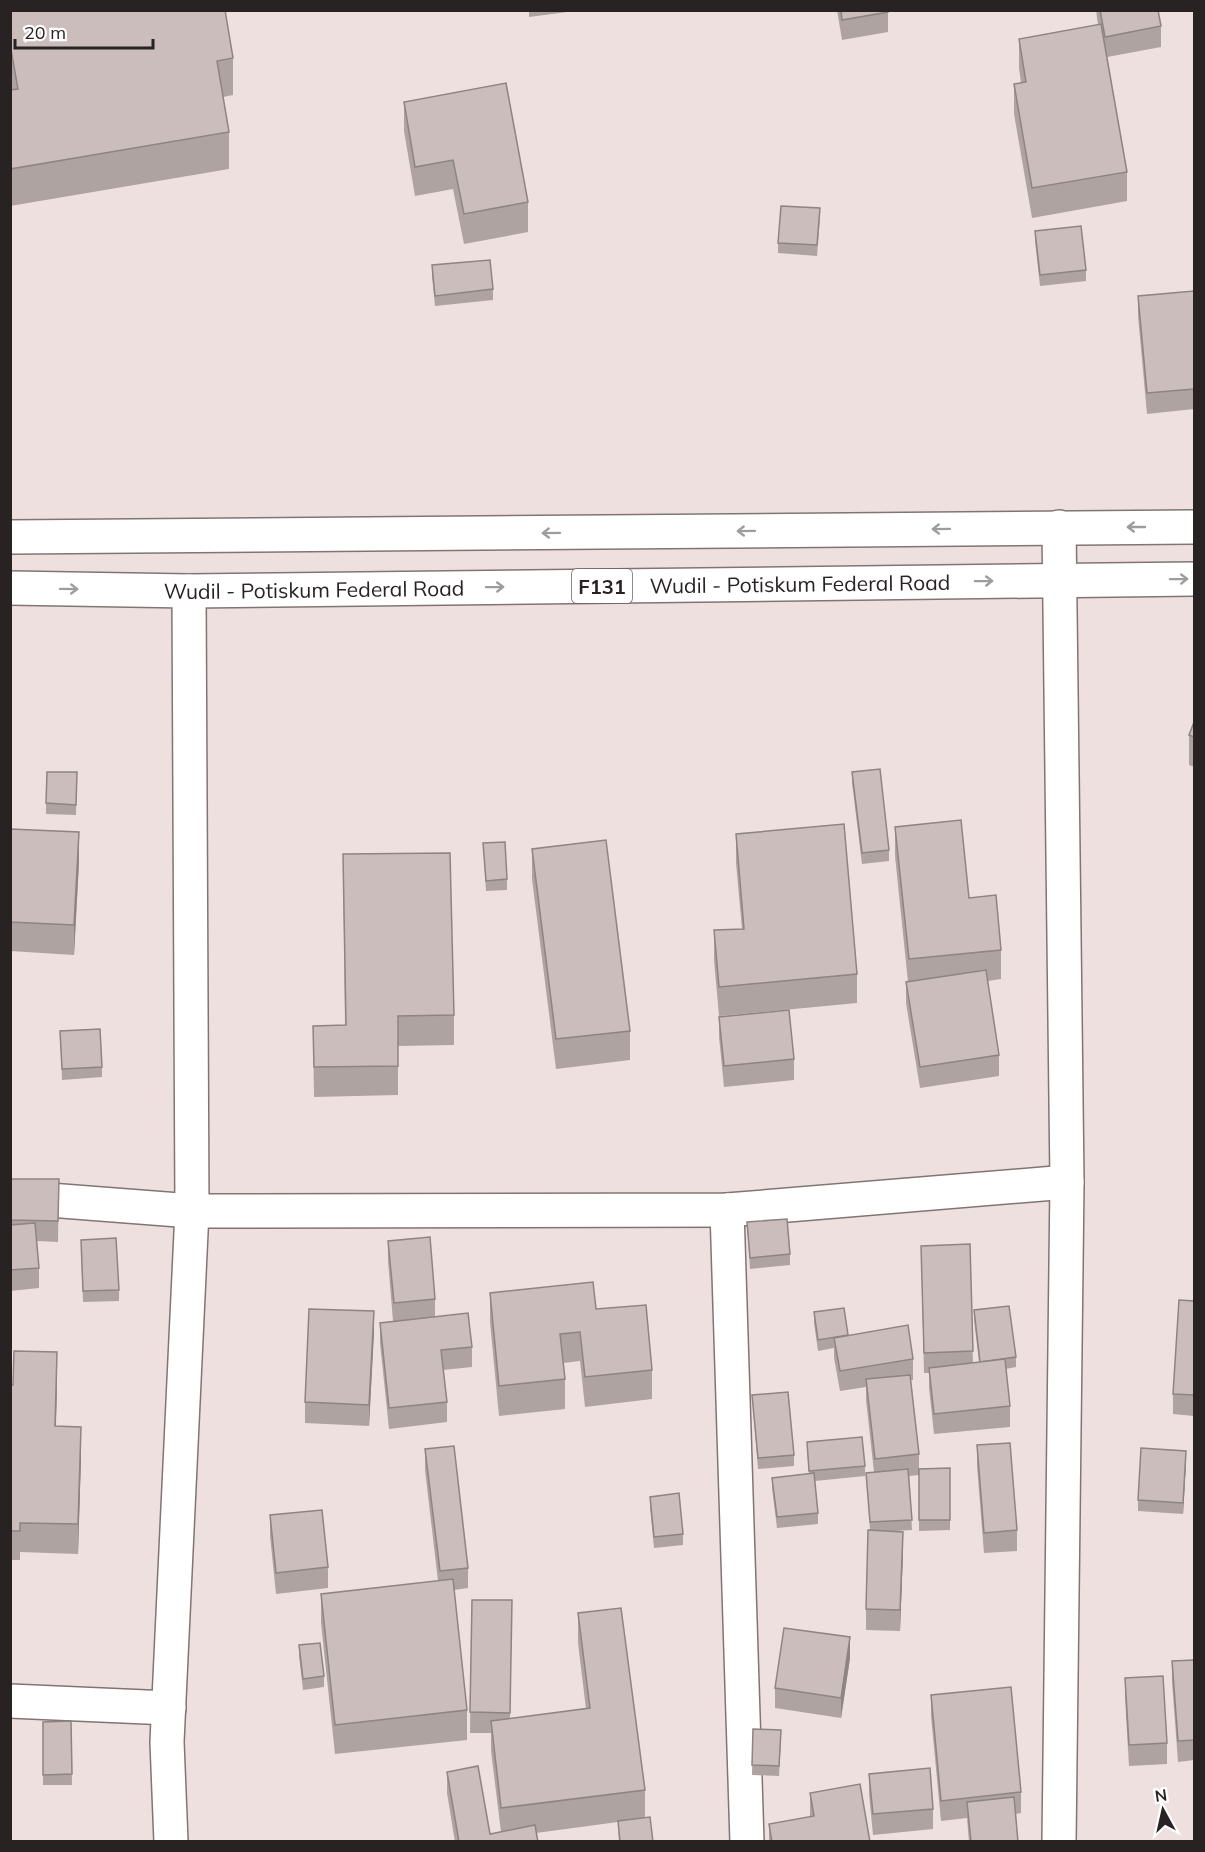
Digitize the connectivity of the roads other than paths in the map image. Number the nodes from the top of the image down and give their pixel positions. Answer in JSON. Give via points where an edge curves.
{"nodes":[{"id":1,"x":1059,"y":527,"type":"junction"},
{"id":2,"x":1194,"y":527,"type":"edge"},
{"id":3,"x":10,"y":537,"type":"edge"},
{"id":4,"x":110,"y":537,"type":"junction"},
{"id":5,"x":1194,"y":579,"type":"edge"},
{"id":6,"x":1060,"y":580,"type":"junction"},
{"id":7,"x":10,"y":588,"type":"edge"},
{"id":8,"x":110,"y":590,"type":"junction"},
{"id":9,"x":189,"y":591,"type":"junction"},
{"id":10,"x":1067,"y":1182,"type":"junction"},
{"id":11,"x":10,"y":1197,"type":"edge"},
{"id":12,"x":727,"y":1210,"type":"junction"},
{"id":13,"x":192,"y":1211,"type":"junction"},
{"id":14,"x":10,"y":1701,"type":"edge"},
{"id":15,"x":169,"y":1708,"type":"junction"},
{"id":16,"x":171,"y":1842,"type":"edge"},
{"id":17,"x":747,"y":1842,"type":"edge"},
{"id":18,"x":1059,"y":1842,"type":"edge"}],
"edges":[{"from":2,"to":1,"type":"street","one_way":true},
{"from":1,"to":4,"type":"street","one_way":true},
{"from":1,"to":6,"type":"street"},
{"from":3,"to":4,"type":"street"},
{"from":4,"to":8,"type":"street"},
{"from":6,"to":5,"type":"street","name":"Wudil - Potiskum Federal Road","number":"F131","one_way":true},
{"from":9,"to":6,"type":"street","name":"Wudil - Potiskum Federal Road","number":"F131","one_way":true},
{"from":6,"to":10,"type":"street"},
{"from":7,"to":8,"type":"street","name":"Wudil - Potiskum Federal Road","number":"F131","one_way":true},
{"from":8,"to":9,"type":"street","name":"Wudil - Potiskum Federal Road","number":"F131"},
{"from":9,"to":13,"type":"street"},
{"from":10,"to":12,"type":"street"},
{"from":10,"to":18,"type":"street"},
{"from":11,"to":13,"type":"street"},
{"from":12,"to":13,"type":"street"},
{"from":12,"to":17,"type":"street"},
{"from":13,"to":15,"type":"street"},
{"from":14,"to":15,"type":"street"},
{"from":15,"to":16,"type":"street"}]}
